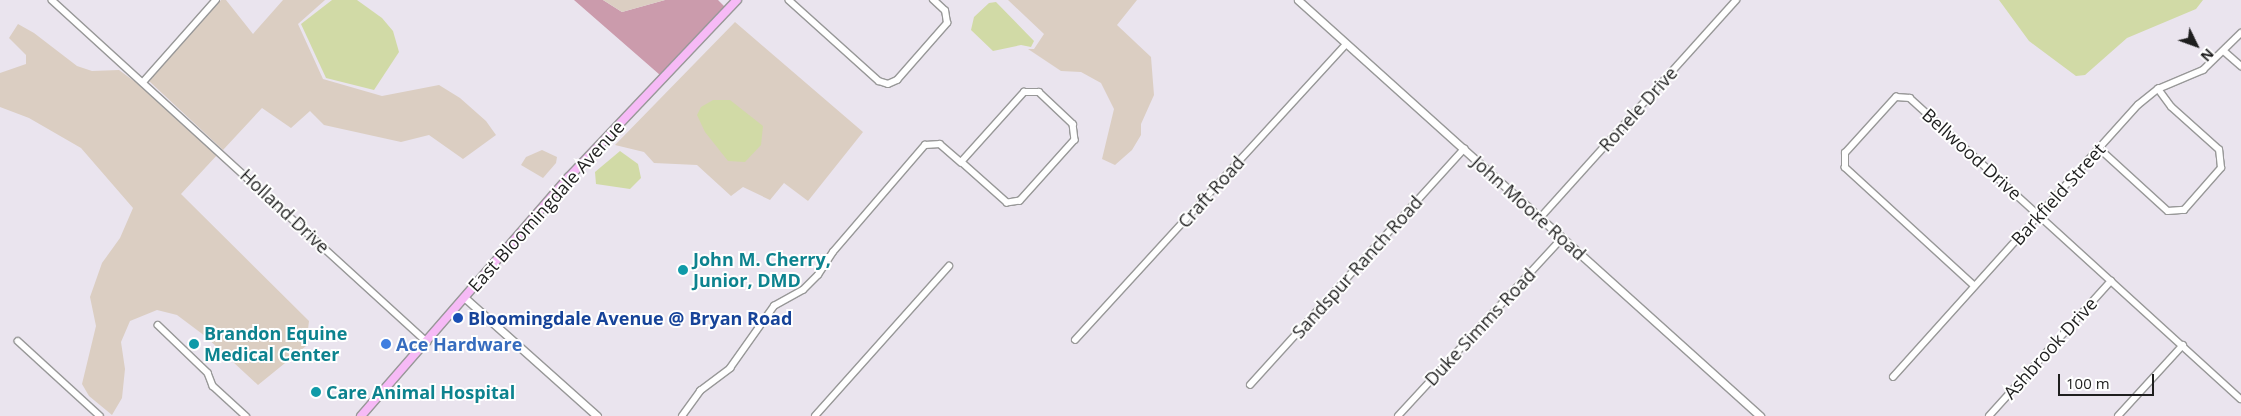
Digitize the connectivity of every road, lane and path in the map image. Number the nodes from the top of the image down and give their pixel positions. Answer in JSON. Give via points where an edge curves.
{"nodes":[{"id":1,"x":52,"y":0,"type":"edge"},
{"id":2,"x":216,"y":0,"type":"edge"},
{"id":3,"x":737,"y":0,"type":"edge"},
{"id":4,"x":789,"y":0,"type":"edge"},
{"id":5,"x":933,"y":0,"type":"edge"},
{"id":6,"x":1298,"y":0,"type":"edge"},
{"id":7,"x":1736,"y":0,"type":"edge"},
{"id":8,"x":2241,"y":33,"type":"edge"},
{"id":9,"x":1346,"y":44,"type":"junction"},
{"id":10,"x":2224,"y":51,"type":"junction"},
{"id":11,"x":2241,"y":66,"type":"edge"},
{"id":12,"x":144,"y":81,"type":"junction"},
{"id":13,"x":2158,"y":90,"type":"junction"},
{"id":14,"x":2099,"y":148,"type":"junction"},
{"id":15,"x":1464,"y":149,"type":"junction"},
{"id":16,"x":961,"y":162,"type":"junction"},
{"id":17,"x":2040,"y":215,"type":"junction"},
{"id":18,"x":1540,"y":218,"type":"junction"},
{"id":19,"x":1562,"y":238,"type":"junction"},
{"id":20,"x":949,"y":266,"type":"dead end"},
{"id":21,"x":2111,"y":281,"type":"junction"},
{"id":22,"x":1974,"y":286,"type":"junction"},
{"id":23,"x":465,"y":298,"type":"junction"},
{"id":24,"x":158,"y":325,"type":"dead end"},
{"id":25,"x":1075,"y":340,"type":"dead end"},
{"id":26,"x":18,"y":341,"type":"dead end"},
{"id":27,"x":427,"y":342,"type":"junction"},
{"id":28,"x":2183,"y":345,"type":"junction"},
{"id":29,"x":1893,"y":377,"type":"dead end"},
{"id":30,"x":1250,"y":385,"type":"dead end"},
{"id":31,"x":2241,"y":399,"type":"edge"},
{"id":32,"x":100,"y":416,"type":"edge"},
{"id":33,"x":246,"y":416,"type":"edge"},
{"id":34,"x":361,"y":416,"type":"edge"},
{"id":35,"x":597,"y":416,"type":"edge"},
{"id":36,"x":682,"y":416,"type":"edge"},
{"id":37,"x":815,"y":416,"type":"edge"},
{"id":38,"x":1398,"y":416,"type":"edge"},
{"id":39,"x":1760,"y":416,"type":"edge"},
{"id":40,"x":1989,"y":416,"type":"edge"},
{"id":41,"x":2118,"y":416,"type":"edge"}],
"edges":[{"from":1,"to":12,"type":"street","name":"Holland Drive"},
{"from":2,"to":12,"type":"street"},
{"from":3,"to":23,"type":"main road","name":"East Bloomingdale Avenue","via":[[613,129]]},
{"from":4,"to":5,"type":"street","via":[[879,81],[888,84],[897,80],[947,23],[945,11]]},
{"from":6,"to":9,"type":"street","name":"John Moore Road"},
{"from":7,"to":18,"type":"street","name":"Ronele Drive"},
{"from":8,"to":10,"type":"street","name":"Barkfield Street"},
{"from":9,"to":15,"type":"street","name":"John Moore Road"},
{"from":9,"to":25,"type":"street","name":"Craft Road"},
{"from":10,"to":11,"type":"street"},
{"from":10,"to":13,"type":"street","name":"Barkfield Street","via":[[2203,70]]},
{"from":12,"to":27,"type":"street","name":"Holland Drive"},
{"from":13,"to":14,"type":"street","name":"Barkfield Street","via":[[2138,105]]},
{"from":13,"to":14,"type":"street","via":[[2171,107],[2219,150],[2221,168],[2184,210],[2168,211]]},
{"from":14,"to":17,"type":"street","name":"Barkfield Street"},
{"from":15,"to":18,"type":"street","name":"John Moore Road"},
{"from":15,"to":30,"type":"street","name":"Sandspur Ranch Road"},
{"from":16,"to":16,"type":"street","via":[[1024,92],[1039,92],[1073,124],[1075,140],[1020,201],[1007,203]]},
{"from":16,"to":36,"type":"street","via":[[940,144],[925,145],[833,252],[818,275],[803,290],[774,306],[730,368],[700,391]]},
{"from":17,"to":21,"type":"street","name":"Bellwood Drive"},
{"from":17,"to":22,"type":"street","name":"Barkfield Street"},
{"from":17,"to":22,"type":"street","name":"Bellwood Drive","via":[[1910,98],[1896,97],[1845,153],[1845,168]]},
{"from":18,"to":19,"type":"street","name":"John Moore Road"},
{"from":19,"to":38,"type":"street","name":"Duke Simms Road"},
{"from":19,"to":39,"type":"street","name":"John Moore Road"},
{"from":20,"to":37,"type":"street"},
{"from":21,"to":28,"type":"street","name":"Bellwood Drive"},
{"from":21,"to":40,"type":"street","name":"Ashbrook Drive"},
{"from":22,"to":29,"type":"street","name":"Barkfield Street"},
{"from":23,"to":27,"type":"main road","name":"East Bloomingdale Avenue"},
{"from":23,"to":35,"type":"street"},
{"from":24,"to":33,"type":"street","via":[[208,373],[213,386]]},
{"from":26,"to":32,"type":"street"},
{"from":27,"to":34,"type":"main road","name":"East Bloomingdale Avenue"},
{"from":28,"to":31,"type":"street","name":"Bellwood Drive"},
{"from":28,"to":41,"type":"street"}]}
